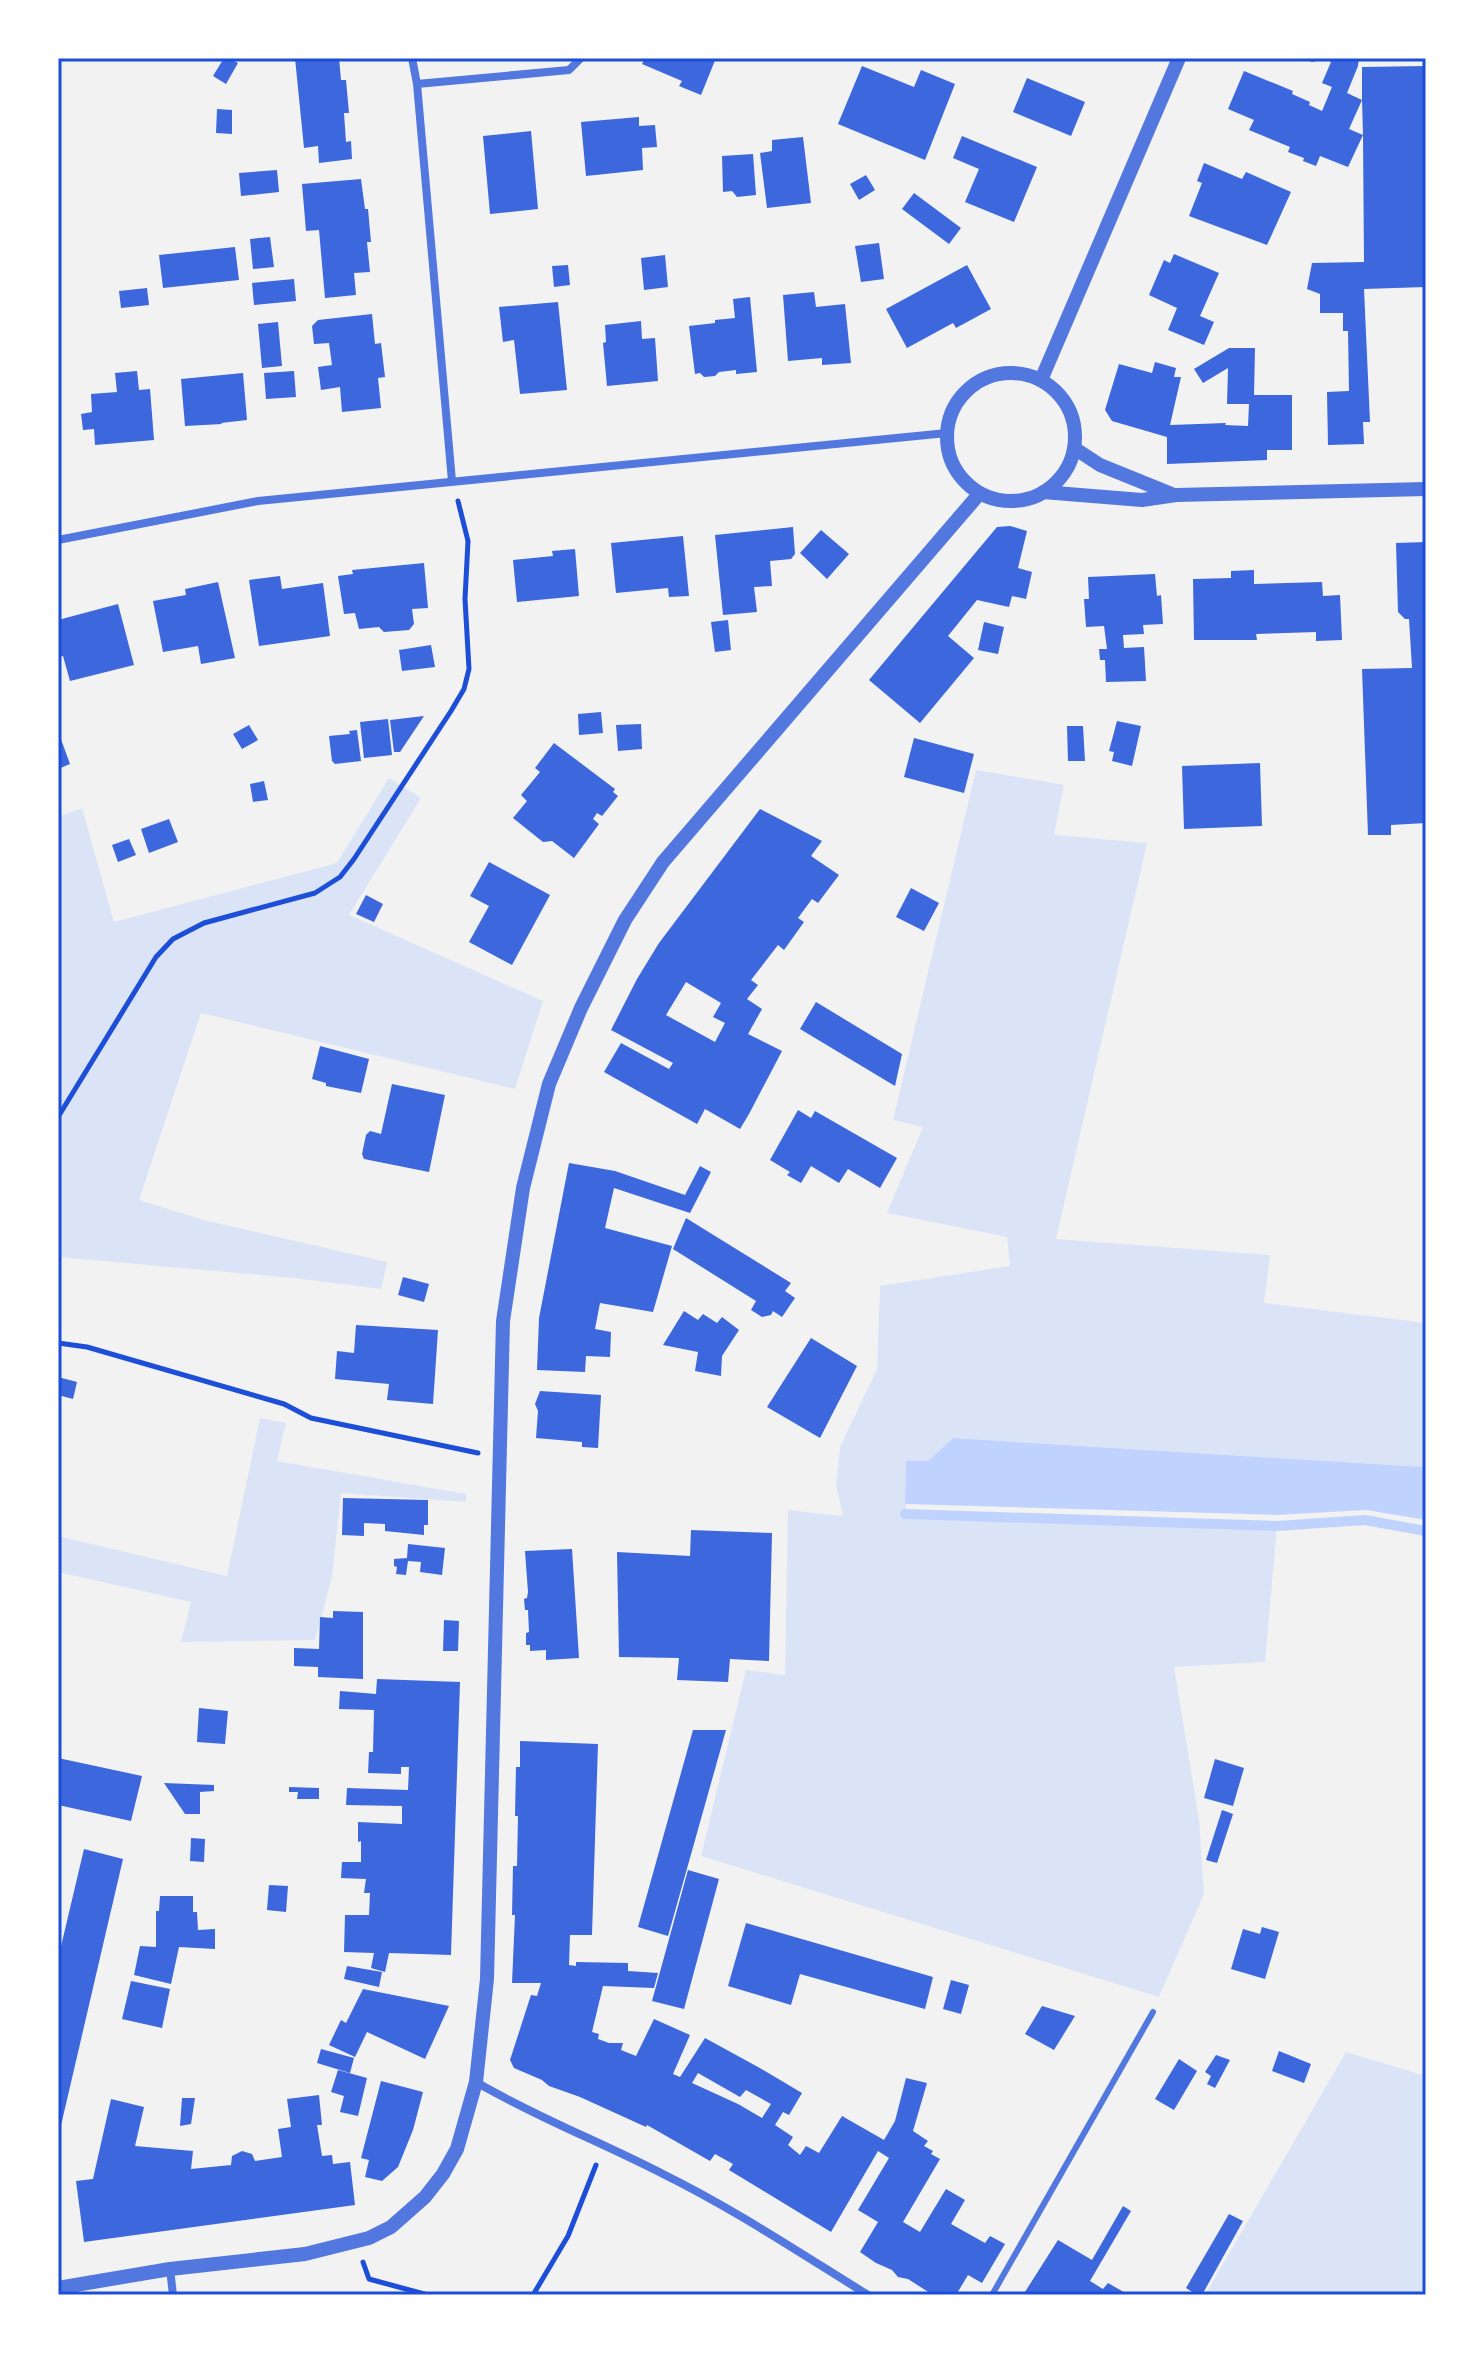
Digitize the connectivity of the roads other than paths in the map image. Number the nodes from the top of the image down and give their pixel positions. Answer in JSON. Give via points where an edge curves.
{"nodes":[{"id":1,"x":412,"y":58,"type":"edge"},
{"id":2,"x":581,"y":58,"type":"edge"},
{"id":3,"x":1179,"y":58,"type":"edge"},
{"id":4,"x":417,"y":84,"type":"junction"},
{"id":5,"x":1041,"y":380,"type":"junction"},
{"id":6,"x":947,"y":433,"type":"junction"},
{"id":7,"x":1074,"y":448,"type":"junction"},
{"id":8,"x":452,"y":481,"type":"junction"},
{"id":9,"x":1426,"y":489,"type":"edge"},
{"id":10,"x":1043,"y":492,"type":"junction"},
{"id":11,"x":980,"y":493,"type":"junction"},
{"id":12,"x":1176,"y":495,"type":"junction"},
{"id":13,"x":58,"y":540,"type":"edge"},
{"id":14,"x":1153,"y":2012,"type":"dead end"},
{"id":15,"x":476,"y":2082,"type":"junction"},
{"id":16,"x":170,"y":2269,"type":"junction"},
{"id":17,"x":58,"y":2288,"type":"edge"},
{"id":18,"x":173,"y":2295,"type":"edge"},
{"id":19,"x":868,"y":2295,"type":"edge"},
{"id":20,"x":992,"y":2295,"type":"edge"}],
"edges":[{"from":1,"to":4,"type":"street"},
{"from":2,"to":4,"type":"street","via":[[569,70]]},
{"from":3,"to":5,"type":"street"},
{"from":4,"to":8,"type":"street"},
{"from":5,"to":6,"type":"street","via":[[1020,373],[979,381],[962,395]]},
{"from":5,"to":7,"type":"street","via":[[1069,409]]},
{"from":6,"to":8,"type":"street"},
{"from":6,"to":11,"type":"street","via":[[955,468]]},
{"from":7,"to":10,"type":"street","via":[[1066,469]]},
{"from":7,"to":12,"type":"street","via":[[1100,465]]},
{"from":8,"to":13,"type":"street","via":[[258,501]]},
{"from":9,"to":12,"type":"street"},
{"from":10,"to":11,"type":"street","via":[[1012,501]]},
{"from":10,"to":12,"type":"street","via":[[1142,500]]},
{"from":11,"to":15,"type":"street","via":[[663,862],[625,920],[549,1084],[523,1188],[503,1321],[487,1979]]},
{"from":14,"to":20,"type":"lane"},
{"from":15,"to":16,"type":"street","via":[[457,2149],[443,2174],[391,2227],[305,2254]]},
{"from":15,"to":19,"type":"street","via":[[716,2202]]},
{"from":16,"to":17,"type":"street"},
{"from":16,"to":18,"type":"street"}]}
